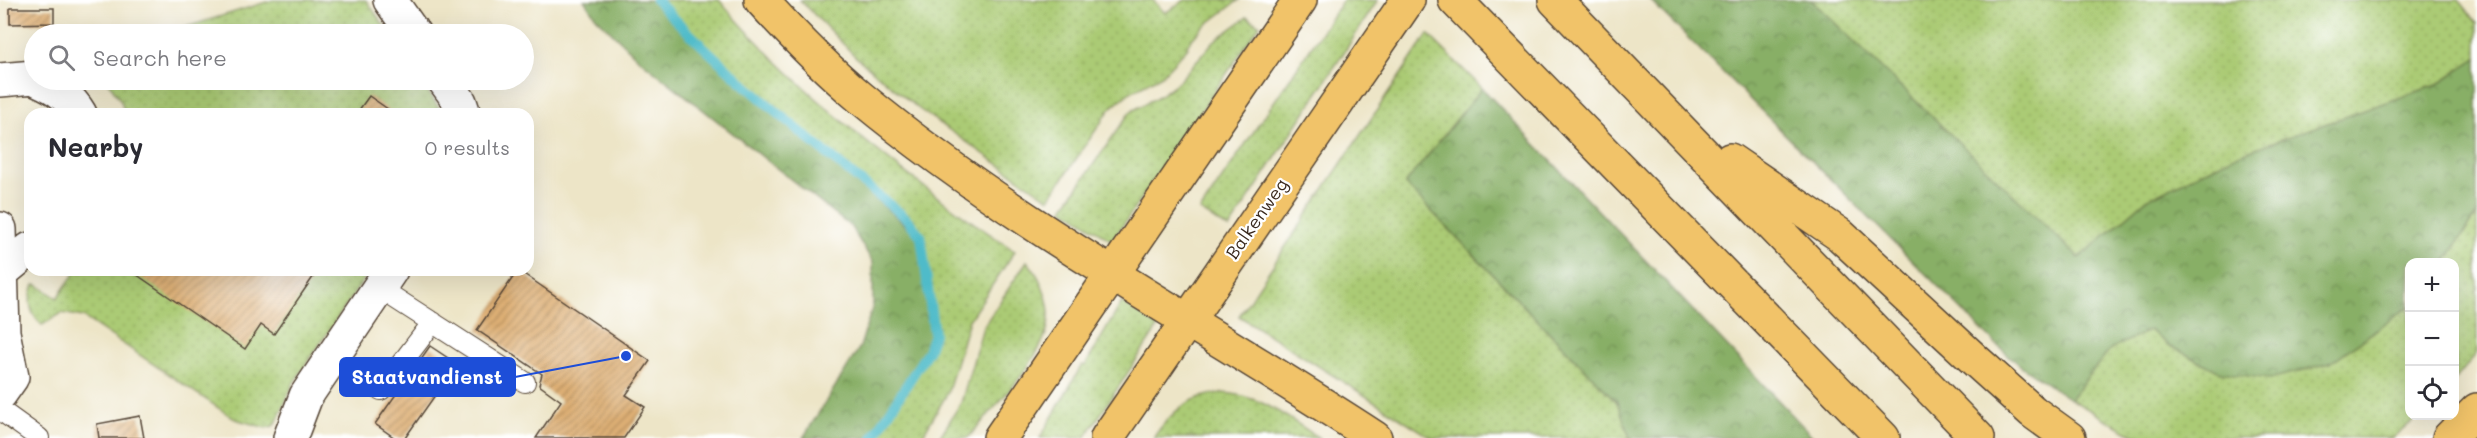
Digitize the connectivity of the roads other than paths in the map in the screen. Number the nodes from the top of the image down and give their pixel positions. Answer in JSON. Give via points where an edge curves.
{"nodes":[{"id":1,"x":390,"y":0,"type":"edge"},
{"id":2,"x":761,"y":0,"type":"edge"},
{"id":3,"x":1300,"y":0,"type":"edge"},
{"id":4,"x":1408,"y":0,"type":"edge"},
{"id":5,"x":1455,"y":0,"type":"edge"},
{"id":6,"x":1555,"y":0,"type":"edge"},
{"id":7,"x":407,"y":24,"type":"edge"},
{"id":8,"x":24,"y":78,"type":"edge"},
{"id":9,"x":0,"y":80,"type":"edge"},
{"id":10,"x":60,"y":90,"type":"edge"},
{"id":11,"x":451,"y":90,"type":"edge"},
{"id":12,"x":77,"y":108,"type":"edge"},
{"id":13,"x":462,"y":108,"type":"edge"},
{"id":14,"x":1675,"y":123,"type":"junction"},
{"id":15,"x":0,"y":229,"type":"edge"},
{"id":16,"x":24,"y":254,"type":"edge"},
{"id":17,"x":2,"y":272,"type":"junction"},
{"id":18,"x":1112,"y":276,"type":"junction"},
{"id":19,"x":385,"y":279,"type":"edge"},
{"id":20,"x":1188,"y":320,"type":"junction"},
{"id":21,"x":433,"y":322,"type":"junction"},
{"id":22,"x":332,"y":359,"type":"junction"},
{"id":23,"x":4,"y":361,"type":"edge"},
{"id":24,"x":525,"y":382,"type":"dead end"},
{"id":25,"x":0,"y":394,"type":"edge"},
{"id":26,"x":0,"y":410,"type":"edge"},
{"id":27,"x":2477,"y":410,"type":"edge"},
{"id":28,"x":39,"y":438,"type":"edge"},
{"id":29,"x":290,"y":438,"type":"edge"},
{"id":30,"x":1000,"y":438,"type":"edge"},
{"id":31,"x":1107,"y":438,"type":"edge"},
{"id":32,"x":1375,"y":438,"type":"edge"},
{"id":33,"x":1883,"y":438,"type":"edge"},
{"id":34,"x":1978,"y":438,"type":"edge"},
{"id":35,"x":2069,"y":438,"type":"edge"},
{"id":36,"x":2449,"y":438,"type":"edge"}],
"edges":[{"from":1,"to":7,"type":"street"},
{"from":2,"to":18,"type":"main road","via":[[860,97],[930,152]]},
{"from":3,"to":18,"type":"main road"},
{"from":4,"to":20,"type":"main road","name":"Balkenweg"},
{"from":5,"to":33,"type":"main road"},
{"from":6,"to":14,"type":"main road"},
{"from":8,"to":9,"type":"street"},
{"from":10,"to":12,"type":"street"},
{"from":11,"to":13,"type":"street"},
{"from":14,"to":34,"type":"main road"},
{"from":14,"to":35,"type":"main road","via":[[1840,235],[2033,412]]},
{"from":15,"to":17,"type":"street"},
{"from":16,"to":17,"type":"street"},
{"from":17,"to":23,"type":"street"},
{"from":18,"to":20,"type":"main road"},
{"from":18,"to":30,"type":"main road"},
{"from":19,"to":21,"type":"lane"},
{"from":19,"to":22,"type":"street"},
{"from":20,"to":31,"type":"main road","name":"Balkenweg"},
{"from":20,"to":32,"type":"main road"},
{"from":21,"to":22,"type":"lane","via":[[381,390]]},
{"from":21,"to":24,"type":"lane"},
{"from":22,"to":29,"type":"street","via":[[306,396]]},
{"from":23,"to":25,"type":"street","via":[[12,377]]},
{"from":26,"to":28,"type":"lane"},
{"from":27,"to":36,"type":"main road"}]}
